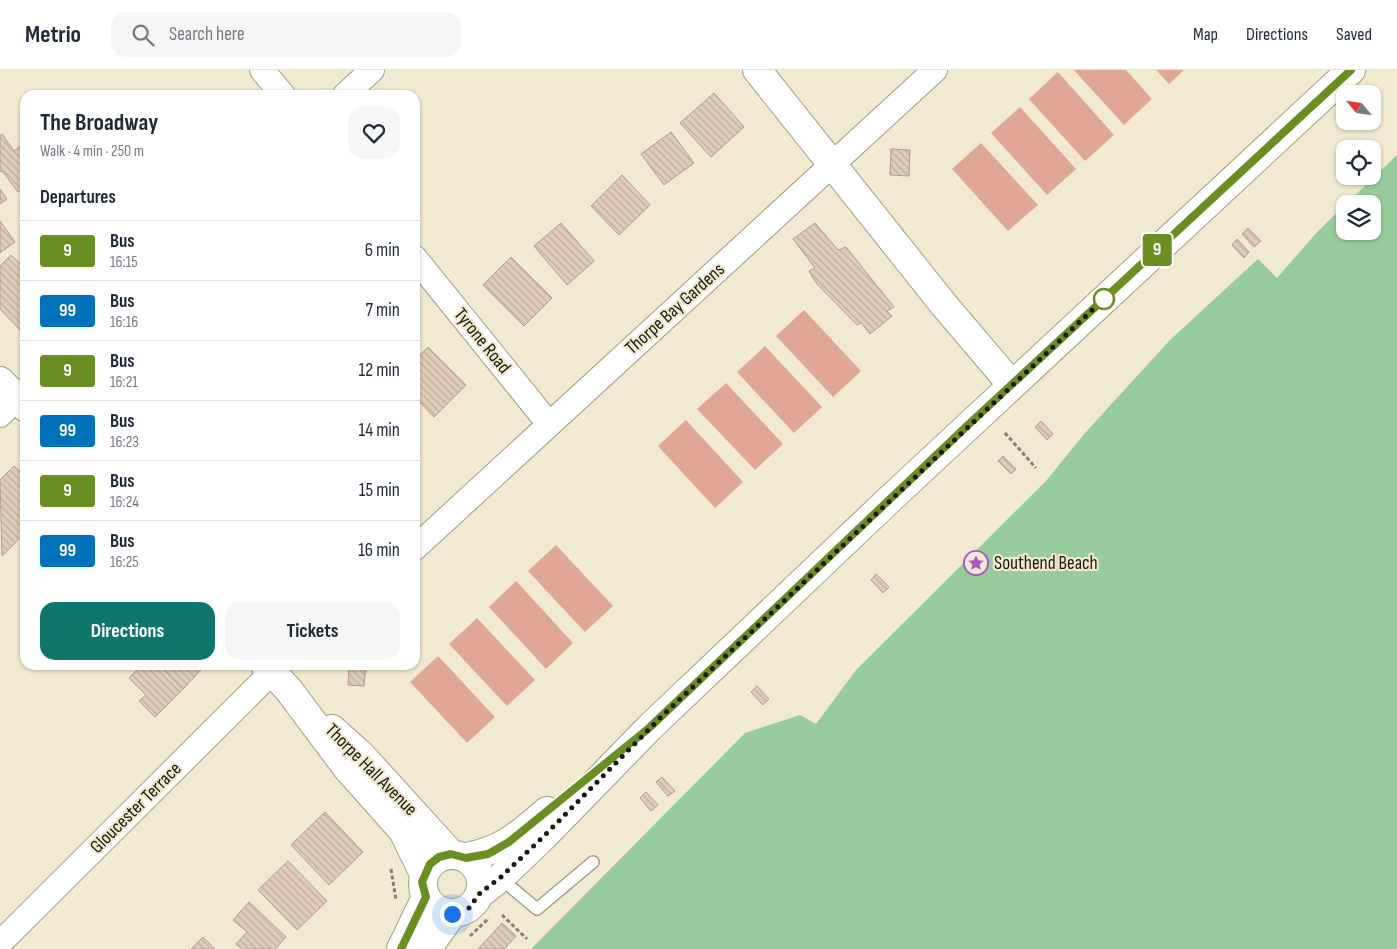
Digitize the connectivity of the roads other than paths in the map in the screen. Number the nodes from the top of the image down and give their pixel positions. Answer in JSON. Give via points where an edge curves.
{"nodes":[{"id":1,"x":262,"y":70,"type":"edge"},
{"id":2,"x":372,"y":70,"type":"edge"},
{"id":3,"x":757,"y":70,"type":"edge"},
{"id":4,"x":935,"y":70,"type":"edge"},
{"id":5,"x":1351,"y":70,"type":"edge"},
{"id":6,"x":279,"y":90,"type":"edge"},
{"id":7,"x":350,"y":90,"type":"edge"},
{"id":8,"x":833,"y":165,"type":"junction"},
{"id":9,"x":420,"y":264,"type":"edge"},
{"id":10,"x":1012,"y":385,"type":"junction"},
{"id":11,"x":549,"y":424,"type":"junction"},
{"id":12,"x":420,"y":543,"type":"edge"},
{"id":13,"x":278,"y":674,"type":"edge"},
{"id":14,"x":649,"y":728,"type":"junction"},
{"id":15,"x":593,"y":862,"type":"dead end"},
{"id":16,"x":475,"y":871,"type":"junction"},
{"id":17,"x":425,"y":886,"type":"junction"},
{"id":18,"x":452,"y":914,"type":"junction"},
{"id":19,"x":0,"y":943,"type":"edge"},
{"id":20,"x":401,"y":949,"type":"edge"},
{"id":21,"x":427,"y":949,"type":"edge"}],
"edges":[{"from":1,"to":6,"type":"street"},
{"from":2,"to":7,"type":"street"},
{"from":3,"to":8,"type":"main road"},
{"from":4,"to":8,"type":"street","name":"Thorpe Bay Gardens"},
{"from":5,"to":10,"type":"main road"},
{"from":8,"to":10,"type":"main road"},
{"from":8,"to":11,"type":"street","name":"Thorpe Bay Gardens"},
{"from":9,"to":11,"type":"street","name":"Tyrone Road"},
{"from":10,"to":14,"type":"main road"},
{"from":11,"to":12,"type":"street","name":"Thorpe Bay Gardens"},
{"from":13,"to":16,"type":"main road","name":"Thorpe Hall Avenue"},
{"from":13,"to":17,"type":"main road","name":"Thorpe Hall Avenue","via":[[346,768],[403,831]]},
{"from":13,"to":19,"type":"street","name":"Gloucester Terrace"},
{"from":14,"to":16,"type":"main road","via":[[509,842],[488,854]]},
{"from":14,"to":16,"type":"main road","via":[[544,836]]},
{"from":15,"to":16,"type":"lane","via":[[537,909]]},
{"from":16,"to":17,"type":"main road","via":[[439,857],[430,864]]},
{"from":16,"to":18,"type":"main road","via":[[469,908]]},
{"from":17,"to":18,"type":"main road","via":[[432,906]]},
{"from":17,"to":20,"type":"main road"},
{"from":18,"to":21,"type":"main road"}]}
